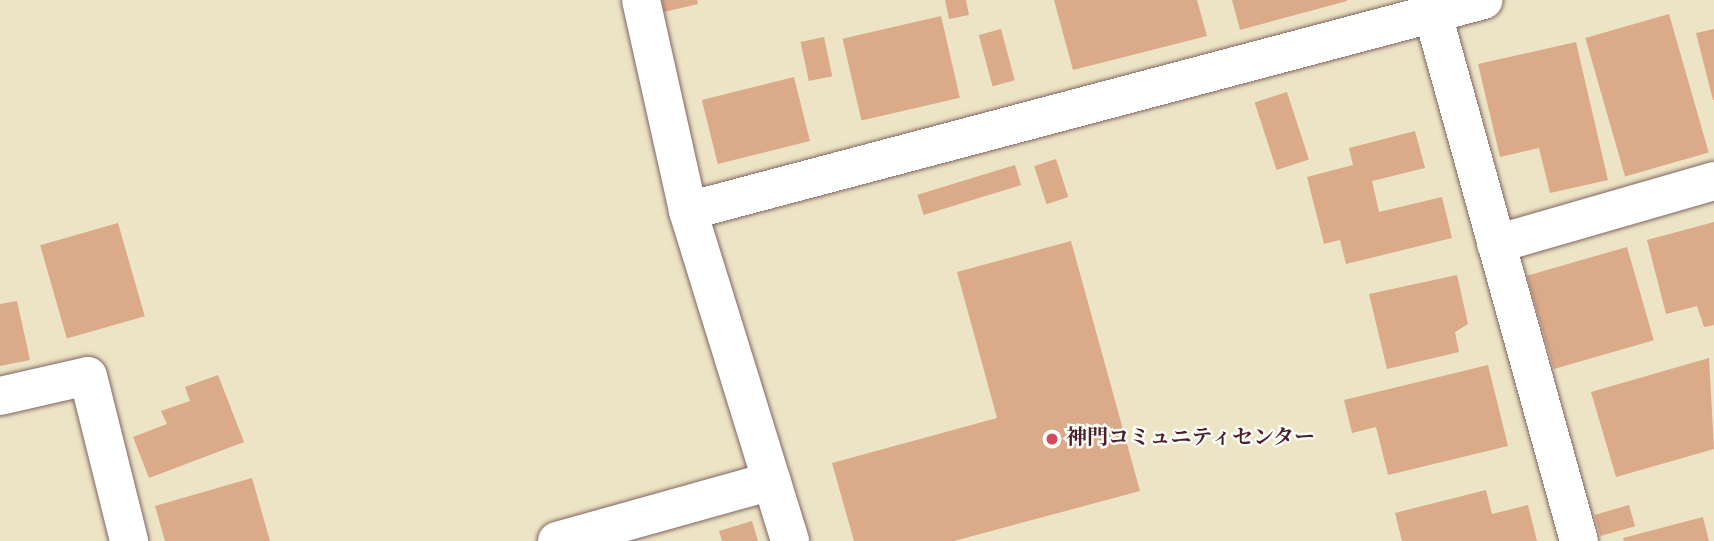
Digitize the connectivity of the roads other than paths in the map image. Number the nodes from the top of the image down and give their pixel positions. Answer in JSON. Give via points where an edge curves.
{"nodes":[{"id":1,"x":642,"y":0,"type":"edge"},
{"id":2,"x":1484,"y":0,"type":"edge"},
{"id":3,"x":1431,"y":7,"type":"edge"},
{"id":4,"x":1714,"y":181,"type":"edge"},
{"id":5,"x":688,"y":211,"type":"junction"},
{"id":6,"x":1496,"y":244,"type":"junction"},
{"id":7,"x":0,"y":396,"type":"edge"},
{"id":8,"x":772,"y":481,"type":"junction"},
{"id":9,"x":124,"y":540,"type":"edge"},
{"id":10,"x":557,"y":541,"type":"edge"},
{"id":11,"x":790,"y":541,"type":"edge"},
{"id":12,"x":1579,"y":541,"type":"edge"}],
"edges":[{"from":1,"to":5,"type":"street"},
{"from":2,"to":3,"type":"street"},
{"from":3,"to":5,"type":"street"},
{"from":3,"to":6,"type":"street"},
{"from":4,"to":6,"type":"street"},
{"from":5,"to":8,"type":"street"},
{"from":6,"to":12,"type":"street"},
{"from":7,"to":9,"type":"street","via":[[89,376]]},
{"from":8,"to":10,"type":"street"},
{"from":8,"to":11,"type":"street"}]}
